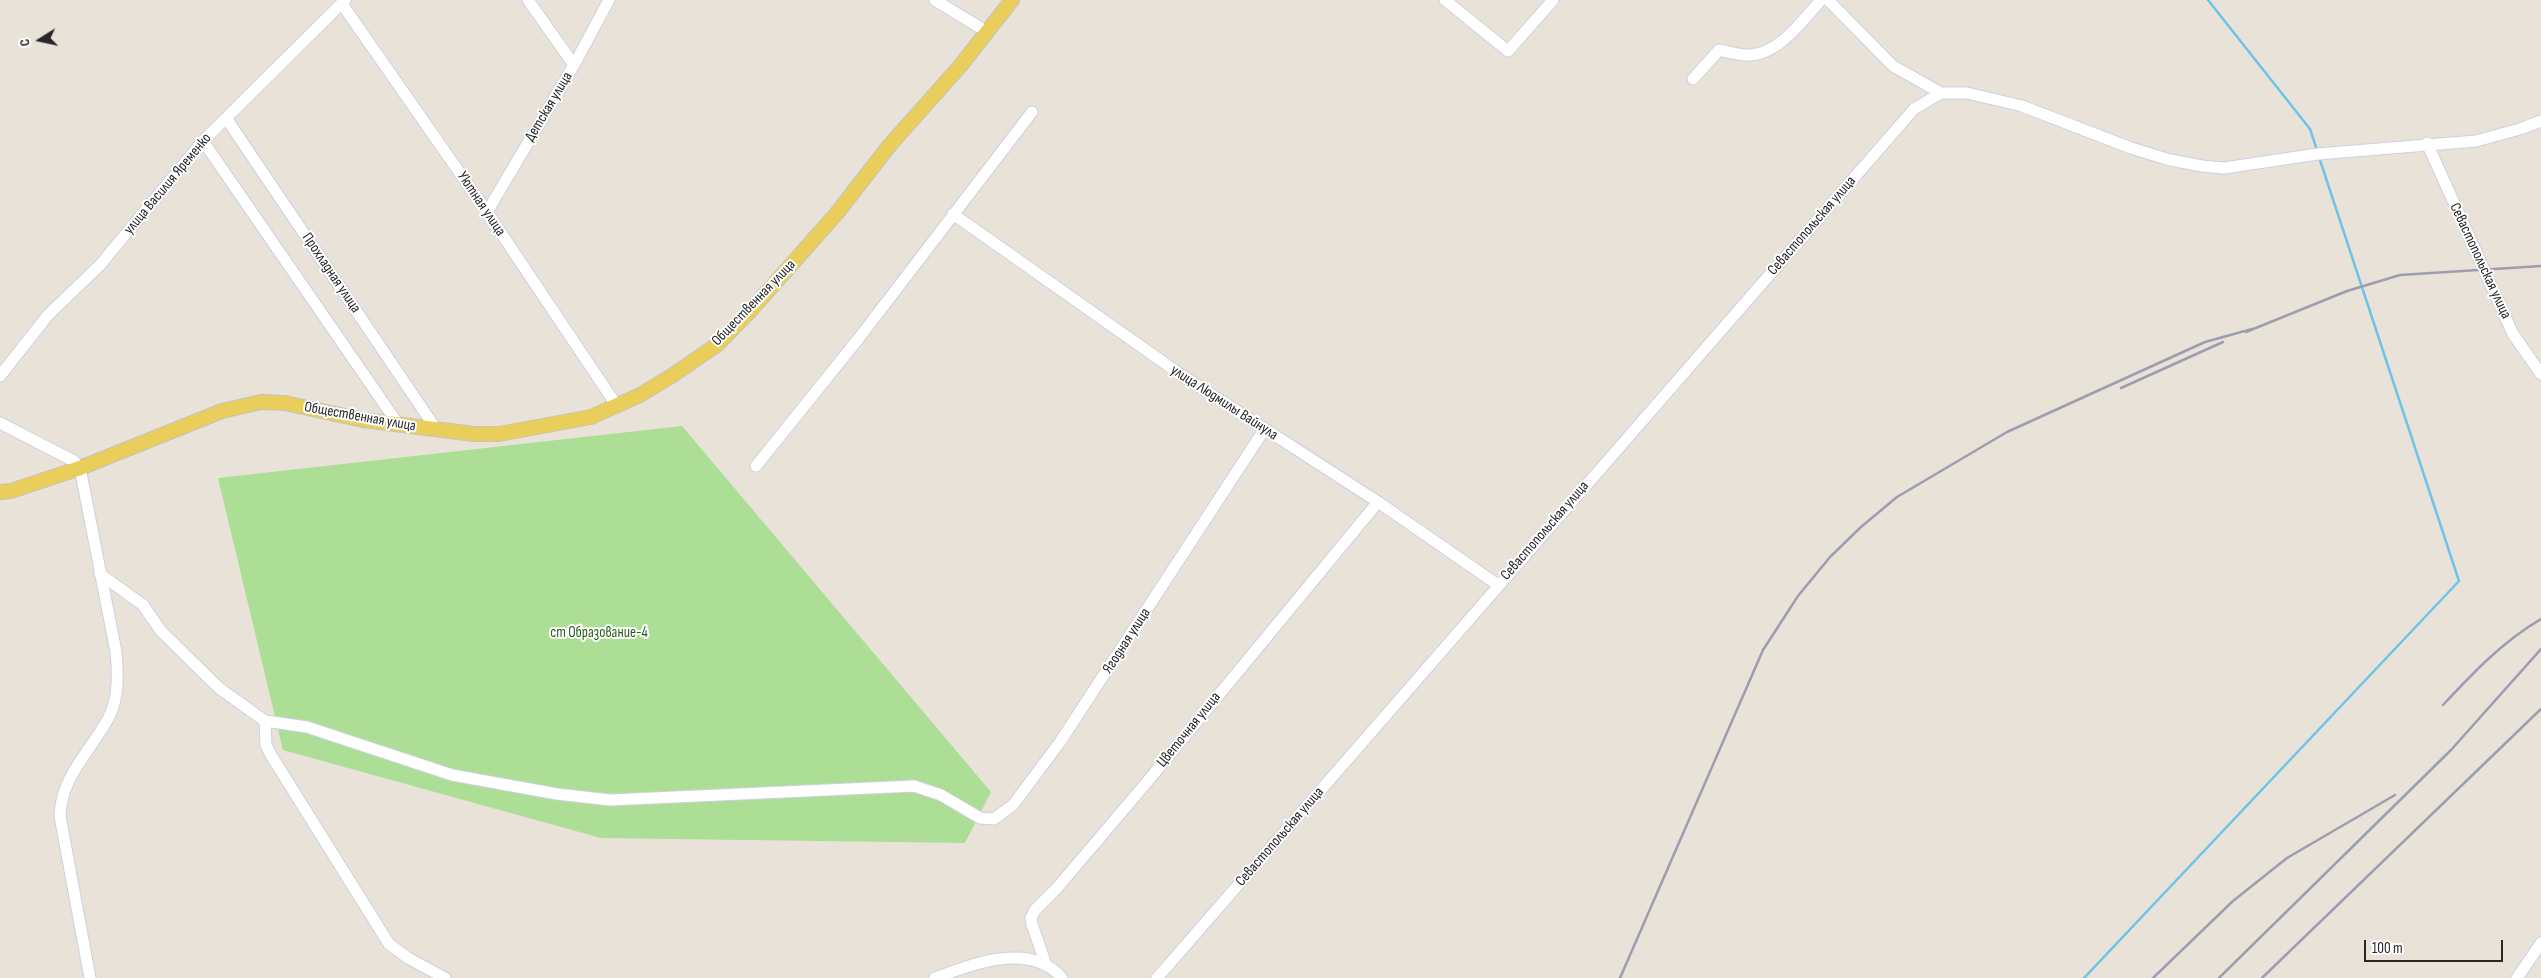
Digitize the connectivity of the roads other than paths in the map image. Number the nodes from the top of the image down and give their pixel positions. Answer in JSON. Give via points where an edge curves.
{"nodes":[{"id":1,"x":528,"y":0,"type":"edge"},
{"id":2,"x":609,"y":0,"type":"edge"},
{"id":3,"x":935,"y":0,"type":"edge"},
{"id":4,"x":1012,"y":0,"type":"edge"},
{"id":5,"x":1445,"y":0,"type":"edge"},
{"id":6,"x":1553,"y":0,"type":"edge"},
{"id":7,"x":1821,"y":0,"type":"edge"},
{"id":8,"x":1828,"y":0,"type":"edge"},
{"id":9,"x":344,"y":2,"type":"edge"},
{"id":10,"x":987,"y":32,"type":"junction"},
{"id":11,"x":574,"y":65,"type":"junction"},
{"id":12,"x":1693,"y":79,"type":"dead end"},
{"id":13,"x":1941,"y":93,"type":"junction"},
{"id":14,"x":1032,"y":112,"type":"dead end"},
{"id":15,"x":226,"y":118,"type":"junction"},
{"id":16,"x":2541,"y":120,"type":"edge"},
{"id":17,"x":203,"y":141,"type":"junction"},
{"id":18,"x":2427,"y":143,"type":"junction"},
{"id":19,"x":487,"y":212,"type":"junction"},
{"id":20,"x":953,"y":214,"type":"junction"},
{"id":21,"x":2541,"y":374,"type":"edge"},
{"id":22,"x":0,"y":376,"type":"edge"},
{"id":23,"x":616,"y":406,"type":"junction"},
{"id":24,"x":0,"y":423,"type":"edge"},
{"id":25,"x":398,"y":424,"type":"junction"},
{"id":26,"x":436,"y":429,"type":"junction"},
{"id":27,"x":1264,"y":430,"type":"junction"},
{"id":28,"x":756,"y":466,"type":"dead end"},
{"id":29,"x":80,"y":468,"type":"junction"},
{"id":30,"x":0,"y":492,"type":"edge"},
{"id":31,"x":1378,"y":502,"type":"junction"},
{"id":32,"x":100,"y":574,"type":"junction"},
{"id":33,"x":1498,"y":586,"type":"junction"},
{"id":34,"x":266,"y":721,"type":"junction"},
{"id":35,"x":2541,"y":943,"type":"edge"},
{"id":36,"x":1046,"y":965,"type":"junction"},
{"id":37,"x":90,"y":978,"type":"edge"},
{"id":38,"x":445,"y":978,"type":"edge"},
{"id":39,"x":936,"y":978,"type":"edge"},
{"id":40,"x":1062,"y":978,"type":"edge"},
{"id":41,"x":1158,"y":978,"type":"edge"},
{"id":42,"x":2517,"y":978,"type":"edge"}],
"edges":[{"from":1,"to":11,"type":"street"},
{"from":2,"to":11,"type":"street","name":"Детская улица"},
{"from":3,"to":10,"type":"street"},
{"from":4,"to":10,"type":"main road","name":"Общественная улица"},
{"from":5,"to":6,"type":"street","via":[[1508,51]]},
{"from":7,"to":12,"type":"street","via":[[1770,51],[1750,56],[1719,50]]},
{"from":8,"to":13,"type":"street","via":[[1893,66]]},
{"from":9,"to":15,"type":"street","name":"улица Василия Яременко"},
{"from":9,"to":19,"type":"street","name":"Уютная улица"},
{"from":10,"to":23,"type":"main road","name":"Общественная улица","via":[[837,212],[718,344],[640,395]]},
{"from":11,"to":19,"type":"street","name":"Детская улица"},
{"from":13,"to":18,"type":"street","via":[[1967,93],[2022,106],[2131,148],[2202,166],[2224,168]]},
{"from":13,"to":33,"type":"street","name":"Севастопольская улица","via":[[1914,109]]},
{"from":14,"to":20,"type":"street"},
{"from":15,"to":17,"type":"street","name":"улица Василия Яременко"},
{"from":15,"to":26,"type":"street","name":"Прохладная улица"},
{"from":16,"to":18,"type":"street","via":[[2476,141]]},
{"from":17,"to":22,"type":"street","name":"улица Василия Яременко","via":[[100,265],[48,315]]},
{"from":17,"to":25,"type":"street"},
{"from":18,"to":21,"type":"street","name":"Севастопольская улица","via":[[2513,334]]},
{"from":19,"to":23,"type":"street","name":"Уютная улица"},
{"from":20,"to":27,"type":"street","name":"улица Людмилы Вайнула"},
{"from":20,"to":28,"type":"street"},
{"from":23,"to":26,"type":"main road","name":"Общественная улица","via":[[591,417],[499,434]]},
{"from":24,"to":29,"type":"street","via":[[74,461]]},
{"from":25,"to":26,"type":"main road","name":"Общественная улица"},
{"from":25,"to":29,"type":"main road","name":"Общественная улица","via":[[285,403],[261,402],[222,410]]},
{"from":27,"to":31,"type":"street","name":"улица Людмилы Вайнула"},
{"from":27,"to":34,"type":"street","name":"Ягодная улица","via":[[1031,784],[1001,816],[987,819],[967,812],[941,794],[914,786],[658,799],[610,800],[557,794],[452,775],[307,727]]},
{"from":29,"to":30,"type":"main road","name":"Общественная улица"},
{"from":29,"to":32,"type":"street"},
{"from":31,"to":33,"type":"street","name":"улица Людмилы Вайнула"},
{"from":31,"to":36,"type":"street","name":"Цветочная улица","via":[[1147,782],[1035,910],[1032,924]]},
{"from":32,"to":34,"type":"street","via":[[142,605],[161,631],[219,688]]},
{"from":32,"to":37,"type":"street","via":[[116,652],[116,694],[109,716],[72,772],[60,800],[60,816]]},
{"from":33,"to":41,"type":"street","name":"Севастопольская улица"},
{"from":34,"to":38,"type":"street","via":[[266,745],[271,755],[389,944]]},
{"from":35,"to":42,"type":"street"},
{"from":36,"to":39,"type":"street","via":[[995,958]]},
{"from":36,"to":40,"type":"street"}]}
